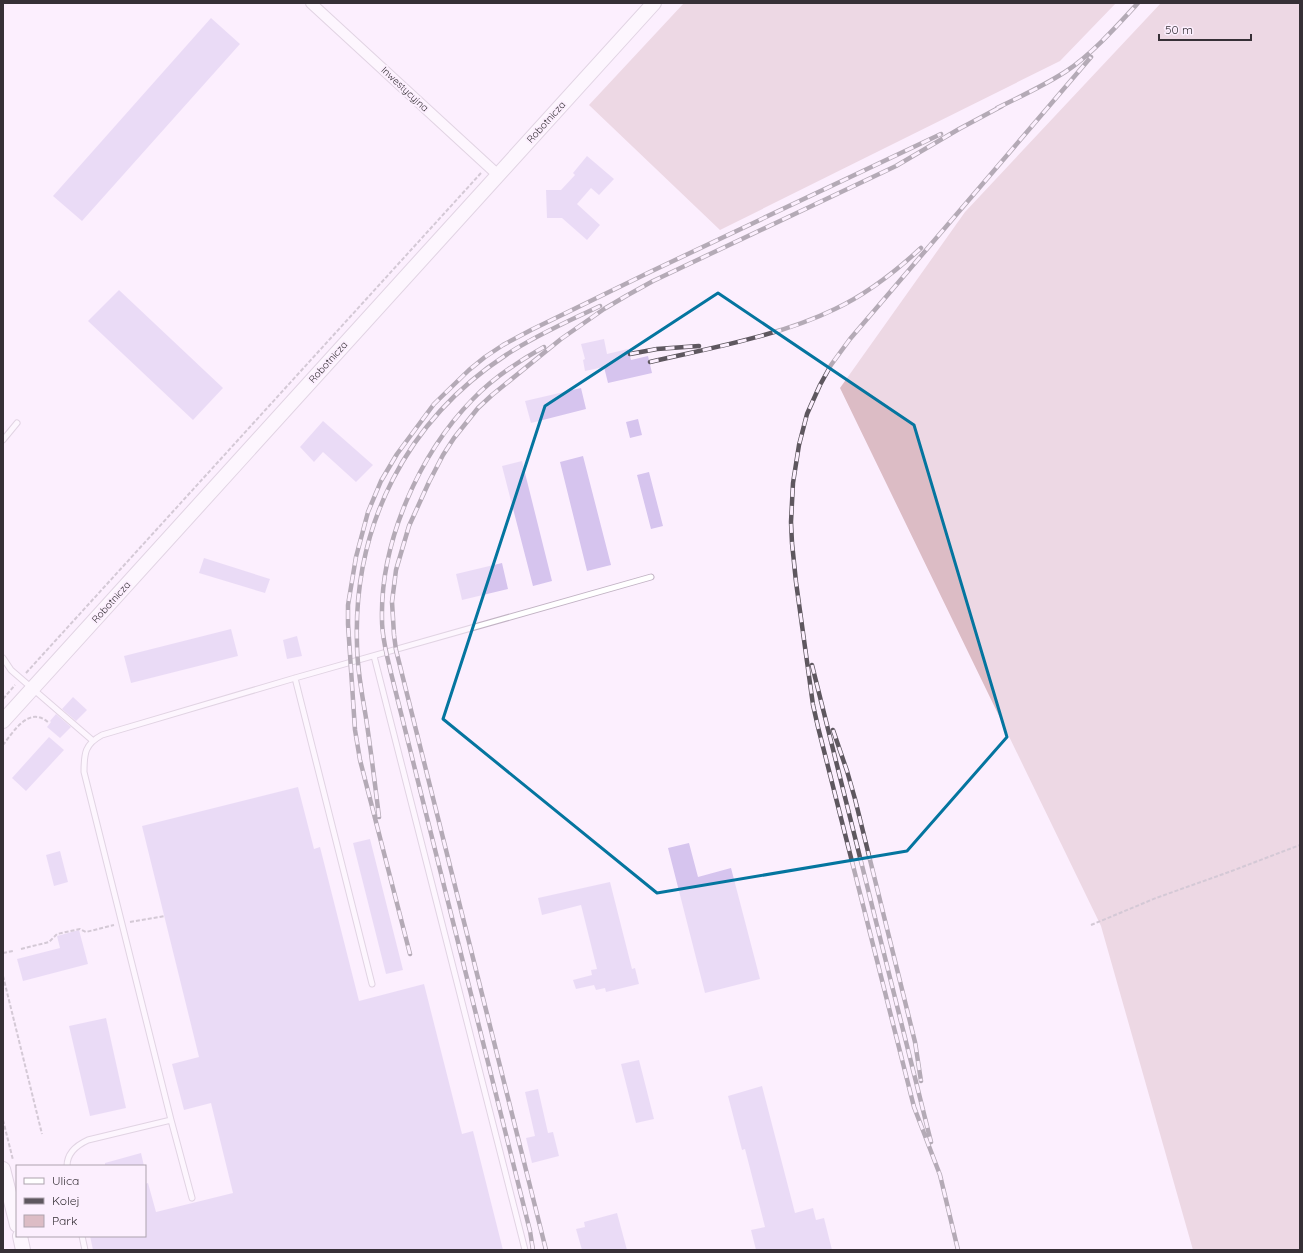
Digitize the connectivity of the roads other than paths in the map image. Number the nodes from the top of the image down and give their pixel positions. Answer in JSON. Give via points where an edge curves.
{"nodes":[{"id":1,"x":311,"y":3,"type":"edge"},
{"id":2,"x":654,"y":3,"type":"edge"},
{"id":3,"x":498,"y":175,"type":"junction"},
{"id":4,"x":17,"y":423,"type":"dead end"},
{"id":5,"x":3,"y":440,"type":"edge"},
{"id":6,"x":652,"y":577,"type":"dead end"},
{"id":7,"x":374,"y":656,"type":"junction"},
{"id":8,"x":3,"y":658,"type":"edge"},
{"id":9,"x":295,"y":678,"type":"junction"},
{"id":10,"x":33,"y":689,"type":"junction"},
{"id":11,"x":3,"y":722,"type":"edge"},
{"id":12,"x":92,"y":740,"type":"junction"},
{"id":13,"x":372,"y":984,"type":"dead end"},
{"id":14,"x":171,"y":1120,"type":"junction"},
{"id":15,"x":67,"y":1165,"type":"edge"},
{"id":16,"x":8,"y":1166,"type":"edge"},
{"id":17,"x":192,"y":1198,"type":"dead end"},
{"id":18,"x":16,"y":1218,"type":"edge"},
{"id":19,"x":20,"y":1237,"type":"edge"},
{"id":20,"x":82,"y":1237,"type":"edge"},
{"id":21,"x":23,"y":1250,"type":"edge"},
{"id":22,"x":85,"y":1250,"type":"edge"},
{"id":23,"x":525,"y":1250,"type":"edge"}],
"edges":[{"from":1,"to":3,"type":"street","name":"Inwestycyjna"},
{"from":2,"to":3,"type":"street","name":"Robotnicza"},
{"from":3,"to":10,"type":"street","name":"Robotnicza"},
{"from":4,"to":5,"type":"lane"},
{"from":6,"to":7,"type":"lane"},
{"from":7,"to":9,"type":"lane"},
{"from":7,"to":23,"type":"lane"},
{"from":8,"to":10,"type":"lane","via":[[11,670]]},
{"from":9,"to":12,"type":"lane"},
{"from":9,"to":13,"type":"lane"},
{"from":10,"to":11,"type":"street","name":"Robotnicza"},
{"from":10,"to":12,"type":"lane"},
{"from":12,"to":14,"type":"lane","via":[[87,749],[84,772]]},
{"from":14,"to":15,"type":"lane","via":[[88,1140],[77,1145]]},
{"from":14,"to":17,"type":"lane"},
{"from":16,"to":18,"type":"street"},
{"from":19,"to":21,"type":"street"},
{"from":20,"to":22,"type":"lane"}]}
